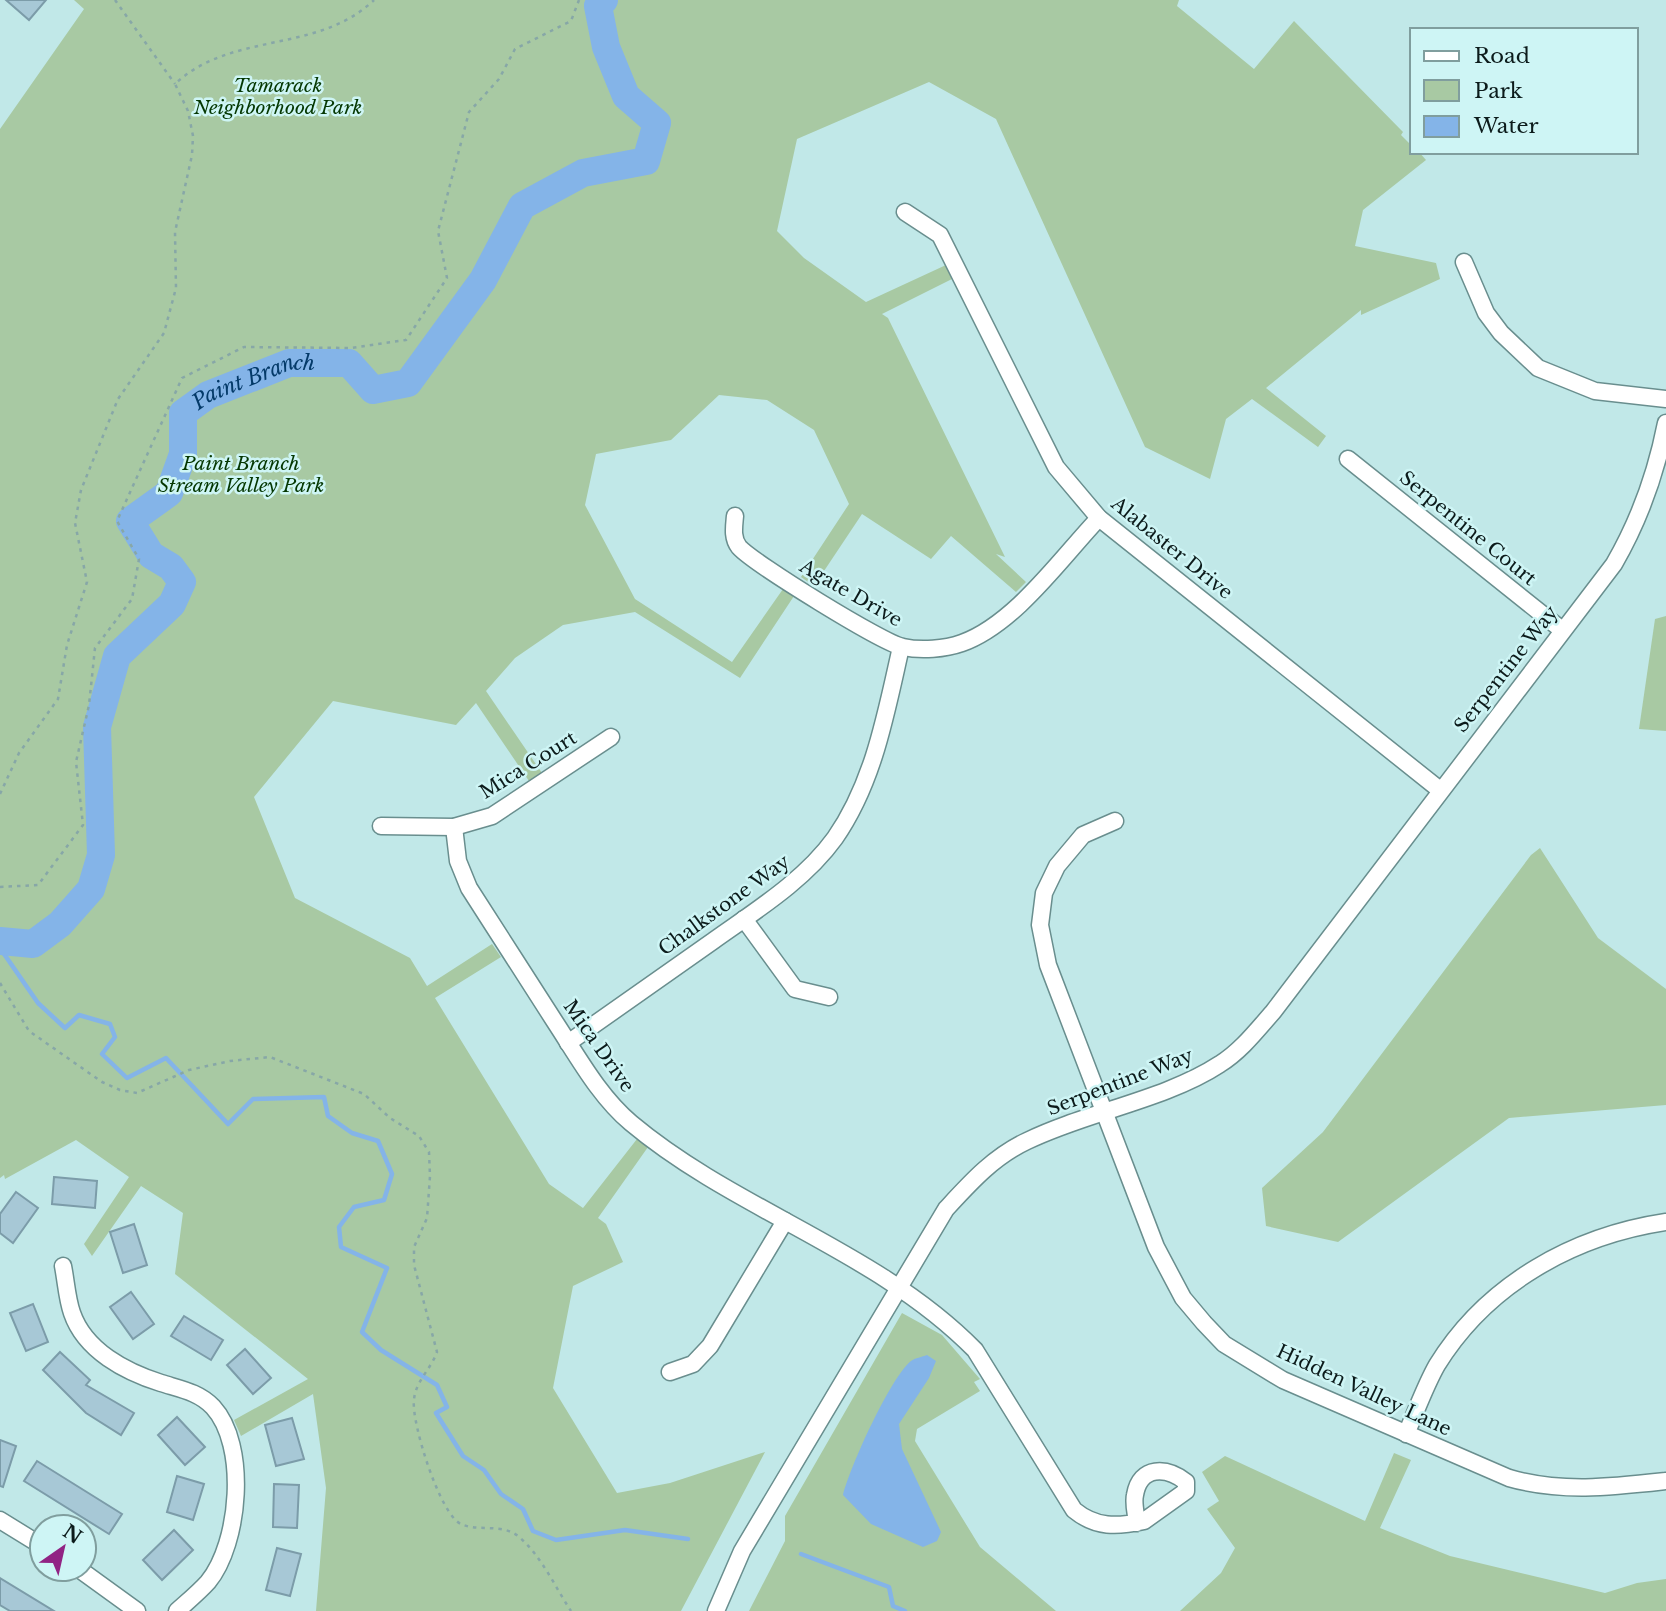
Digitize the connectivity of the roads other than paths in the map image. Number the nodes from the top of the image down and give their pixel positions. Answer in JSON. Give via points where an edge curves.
{"nodes":[{"id":1,"x":905,"y":212,"type":"dead end"},
{"id":2,"x":1464,"y":261,"type":"dead end"},
{"id":3,"x":1666,"y":399,"type":"edge"},
{"id":4,"x":1666,"y":423,"type":"edge"},
{"id":5,"x":1348,"y":459,"type":"dead end"},
{"id":6,"x":735,"y":516,"type":"dead end"},
{"id":7,"x":1099,"y":518,"type":"junction"},
{"id":8,"x":1562,"y":631,"type":"junction"},
{"id":9,"x":901,"y":647,"type":"junction"},
{"id":10,"x":611,"y":737,"type":"dead end"},
{"id":11,"x":1440,"y":790,"type":"junction"},
{"id":12,"x":1115,"y":821,"type":"dead end"},
{"id":13,"x":381,"y":826,"type":"dead end"},
{"id":14,"x":454,"y":827,"type":"junction"},
{"id":15,"x":744,"y":919,"type":"junction"},
{"id":16,"x":829,"y":997,"type":"dead end"},
{"id":17,"x":568,"y":1043,"type":"junction"},
{"id":18,"x":1104,"y":1111,"type":"junction"},
{"id":19,"x":785,"y":1221,"type":"junction"},
{"id":20,"x":1666,"y":1222,"type":"edge"},
{"id":21,"x":63,"y":1266,"type":"dead end"},
{"id":22,"x":897,"y":1287,"type":"junction"},
{"id":23,"x":670,"y":1372,"type":"dead end"},
{"id":24,"x":1406,"y":1434,"type":"junction"},
{"id":25,"x":1666,"y":1481,"type":"edge"},
{"id":26,"x":0,"y":1520,"type":"edge"},
{"id":27,"x":1137,"y":1522,"type":"dead end"},
{"id":28,"x":28,"y":1537,"type":"edge"},
{"id":29,"x":98,"y":1583,"type":"edge"},
{"id":30,"x":136,"y":1611,"type":"edge"},
{"id":31,"x":177,"y":1611,"type":"edge"},
{"id":32,"x":716,"y":1611,"type":"edge"}],
"edges":[{"from":1,"to":7,"type":"street","name":"Alabaster Drive","via":[[940,235],[1056,467]]},
{"from":2,"to":3,"type":"street","via":[[1493,323],[1538,368],[1595,391]]},
{"from":4,"to":8,"type":"street","name":"Serpentine Way","via":[[1656,471],[1636,527],[1614,564]]},
{"from":5,"to":8,"type":"street","name":"Serpentine Court"},
{"from":6,"to":9,"type":"street","name":"Agate Drive","via":[[733,533],[739,547],[801,591]]},
{"from":7,"to":9,"type":"street","name":"Agate Drive","via":[[990,630],[960,644]]},
{"from":7,"to":11,"type":"street","name":"Alabaster Drive"},
{"from":8,"to":11,"type":"street","name":"Serpentine Way"},
{"from":9,"to":15,"type":"street","name":"Chalkstone Way","via":[[878,746],[835,838],[807,871]]},
{"from":10,"to":14,"type":"street","name":"Mica Court","via":[[506,808]]},
{"from":11,"to":18,"type":"street","name":"Serpentine Way","via":[[1273,1012],[1243,1045],[1221,1064],[1192,1079]]},
{"from":12,"to":18,"type":"street","name":"Hidden Valley Lane","via":[[1083,835],[1057,866],[1044,893],[1040,925],[1048,965]]},
{"from":13,"to":14,"type":"street","name":"Mica Court"},
{"from":14,"to":17,"type":"street","name":"Mica Drive","via":[[458,861],[469,888]]},
{"from":15,"to":16,"type":"street","via":[[795,989]]},
{"from":15,"to":17,"type":"street","name":"Chalkstone Way"},
{"from":17,"to":19,"type":"street","name":"Mica Drive","via":[[600,1091],[628,1121],[666,1151]]},
{"from":18,"to":22,"type":"street","name":"Serpentine Way","via":[[1026,1141],[986,1166],[946,1209]]},
{"from":18,"to":24,"type":"street","name":"Hidden Valley Lane","via":[[1156,1247],[1183,1298],[1204,1323],[1224,1344],[1283,1380]]},
{"from":19,"to":22,"type":"street","name":"Mica Drive"},
{"from":19,"to":23,"type":"street","via":[[710,1346],[693,1364]]},
{"from":20,"to":24,"type":"street","via":[[1587,1242],[1527,1271],[1471,1319],[1437,1366]]},
{"from":21,"to":31,"type":"street","via":[[72,1313],[97,1350],[134,1374],[198,1394],[228,1428],[237,1479],[229,1543],[209,1581]]},
{"from":22,"to":27,"type":"street","name":"Mica Drive","via":[[954,1328],[975,1350],[1074,1510],[1087,1521],[1118,1526]]},
{"from":22,"to":32,"type":"street","name":"Serpentine Way","via":[[741,1551]]},
{"from":24,"to":25,"type":"street","name":"Hidden Valley Lane","via":[[1508,1478],[1543,1488]]},
{"from":26,"to":28,"type":"street"},
{"from":29,"to":30,"type":"street"}]}
